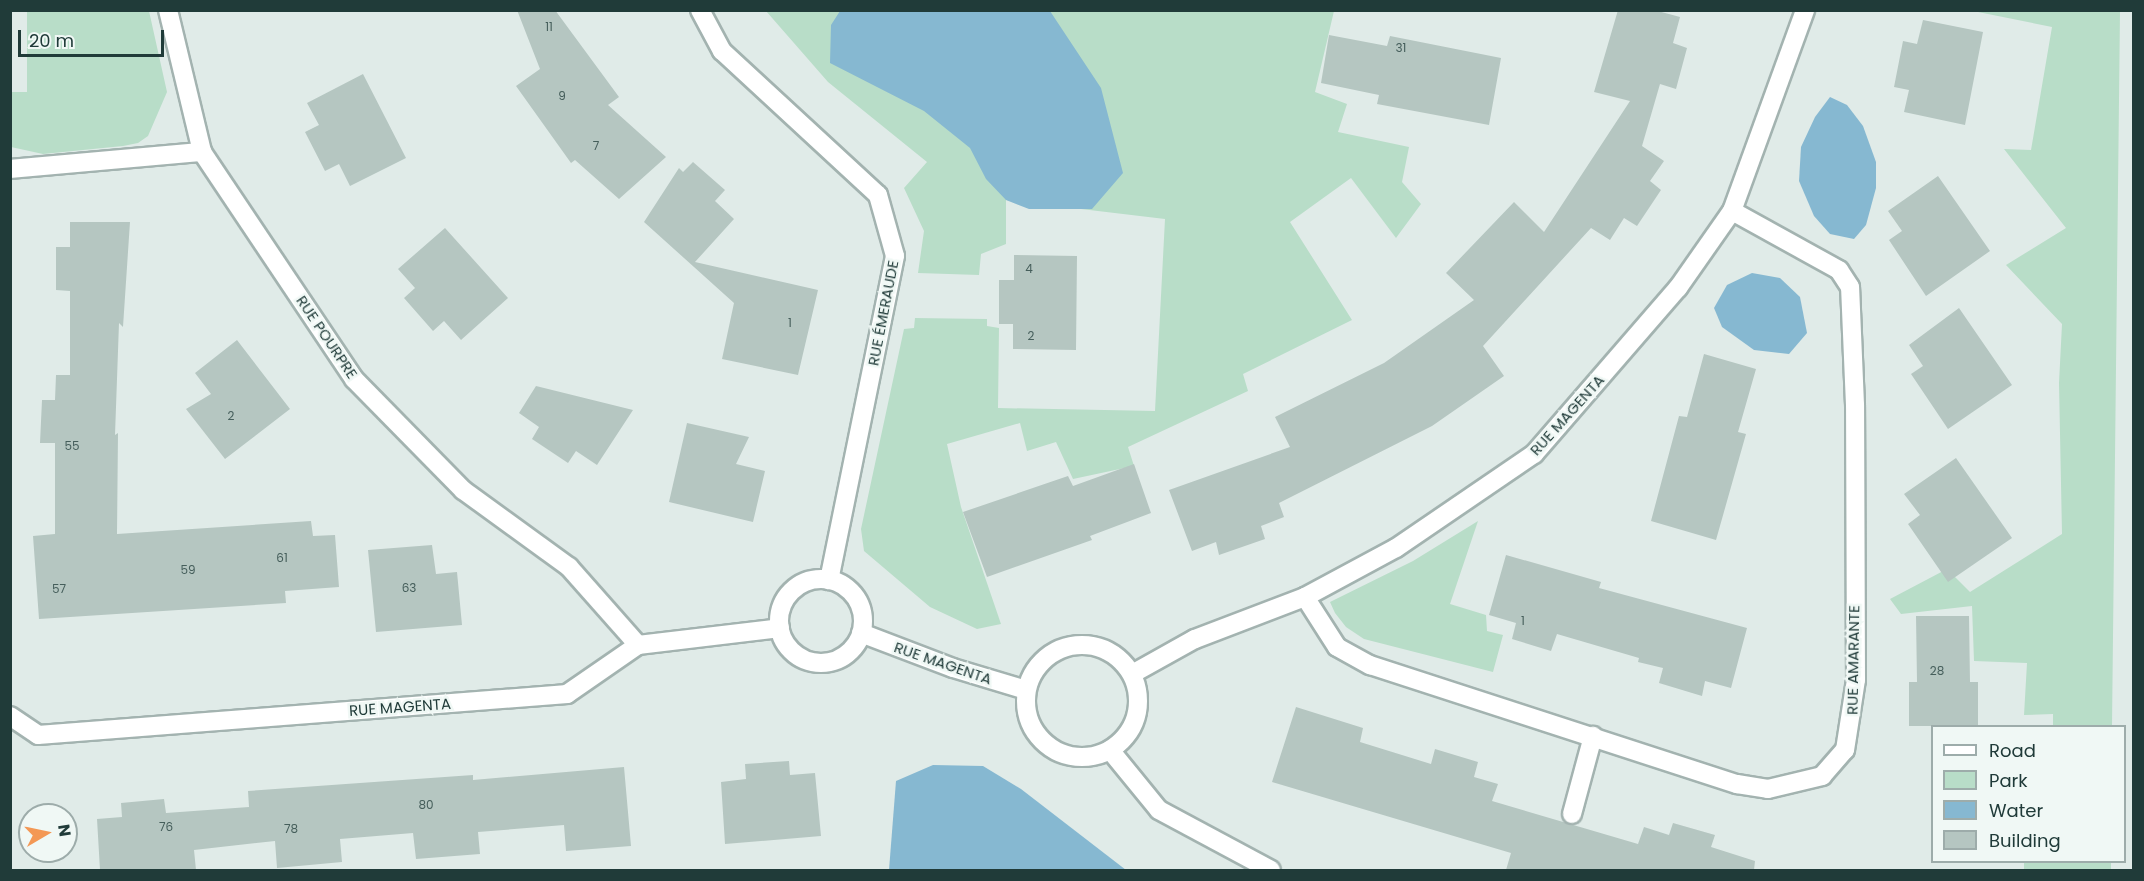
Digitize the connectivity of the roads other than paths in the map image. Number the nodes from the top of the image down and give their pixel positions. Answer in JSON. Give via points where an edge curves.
{"nodes":[{"id":1,"x":168,"y":10,"type":"edge"},
{"id":2,"x":700,"y":10,"type":"edge"},
{"id":3,"x":1805,"y":10,"type":"edge"},
{"id":4,"x":202,"y":152,"type":"junction"},
{"id":5,"x":10,"y":169,"type":"edge"},
{"id":6,"x":1732,"y":211,"type":"junction"},
{"id":7,"x":829,"y":580,"type":"junction"},
{"id":8,"x":1305,"y":597,"type":"junction"},
{"id":9,"x":780,"y":628,"type":"junction"},
{"id":10,"x":861,"y":633,"type":"junction"},
{"id":11,"x":638,"y":645,"type":"junction"},
{"id":12,"x":1132,"y":674,"type":"junction"},
{"id":13,"x":1026,"y":690,"type":"junction"},
{"id":14,"x":10,"y":716,"type":"edge"},
{"id":15,"x":1593,"y":736,"type":"junction"},
{"id":16,"x":1110,"y":750,"type":"junction"},
{"id":17,"x":1572,"y":814,"type":"dead end"},
{"id":18,"x":1271,"y":870,"type":"edge"}],
"edges":[{"from":1,"to":4,"type":"street","name":"RUE POURPRE"},
{"from":2,"to":7,"type":"street","name":"RUE ÉMERAUDE","via":[[722,51],[878,195],[895,256]]},
{"from":3,"to":6,"type":"street","name":"RUE MAGENTA"},
{"from":4,"to":5,"type":"street"},
{"from":4,"to":11,"type":"street","name":"RUE POURPRE","via":[[354,379],[463,490],[569,567]]},
{"from":6,"to":8,"type":"street","name":"RUE MAGENTA","via":[[1678,288],[1534,454],[1396,548]]},
{"from":6,"to":15,"type":"street","name":"RUE AMARANTE","via":[[1839,270],[1850,286],[1855,405],[1856,680],[1845,750],[1822,776],[1768,789],[1737,784]]},
{"from":7,"to":9,"type":"street","via":[[809,582],[792,591],[784,603]]},
{"from":7,"to":10,"type":"street","via":[[842,585],[860,606]]},
{"from":8,"to":12,"type":"street","name":"RUE MAGENTA","via":[[1195,639]]},
{"from":8,"to":15,"type":"street","name":"RUE AMARANTE","via":[[1337,647],[1370,665]]},
{"from":9,"to":10,"type":"street","via":[[794,653],[819,663],[846,656]]},
{"from":9,"to":11,"type":"street","name":"RUE MAGENTA"},
{"from":10,"to":13,"type":"street","name":"RUE MAGENTA","via":[[953,668]]},
{"from":11,"to":14,"type":"street","name":"RUE MAGENTA","via":[[567,694],[38,735]]},
{"from":12,"to":13,"type":"street","via":[[1107,651],[1073,645],[1042,660]]},
{"from":12,"to":16,"type":"street","via":[[1137,690],[1133,725]]},
{"from":13,"to":16,"type":"street","via":[[1031,727],[1057,752],[1075,758]]},
{"from":15,"to":17,"type":"street"},
{"from":16,"to":18,"type":"street","via":[[1159,810]]}]}
